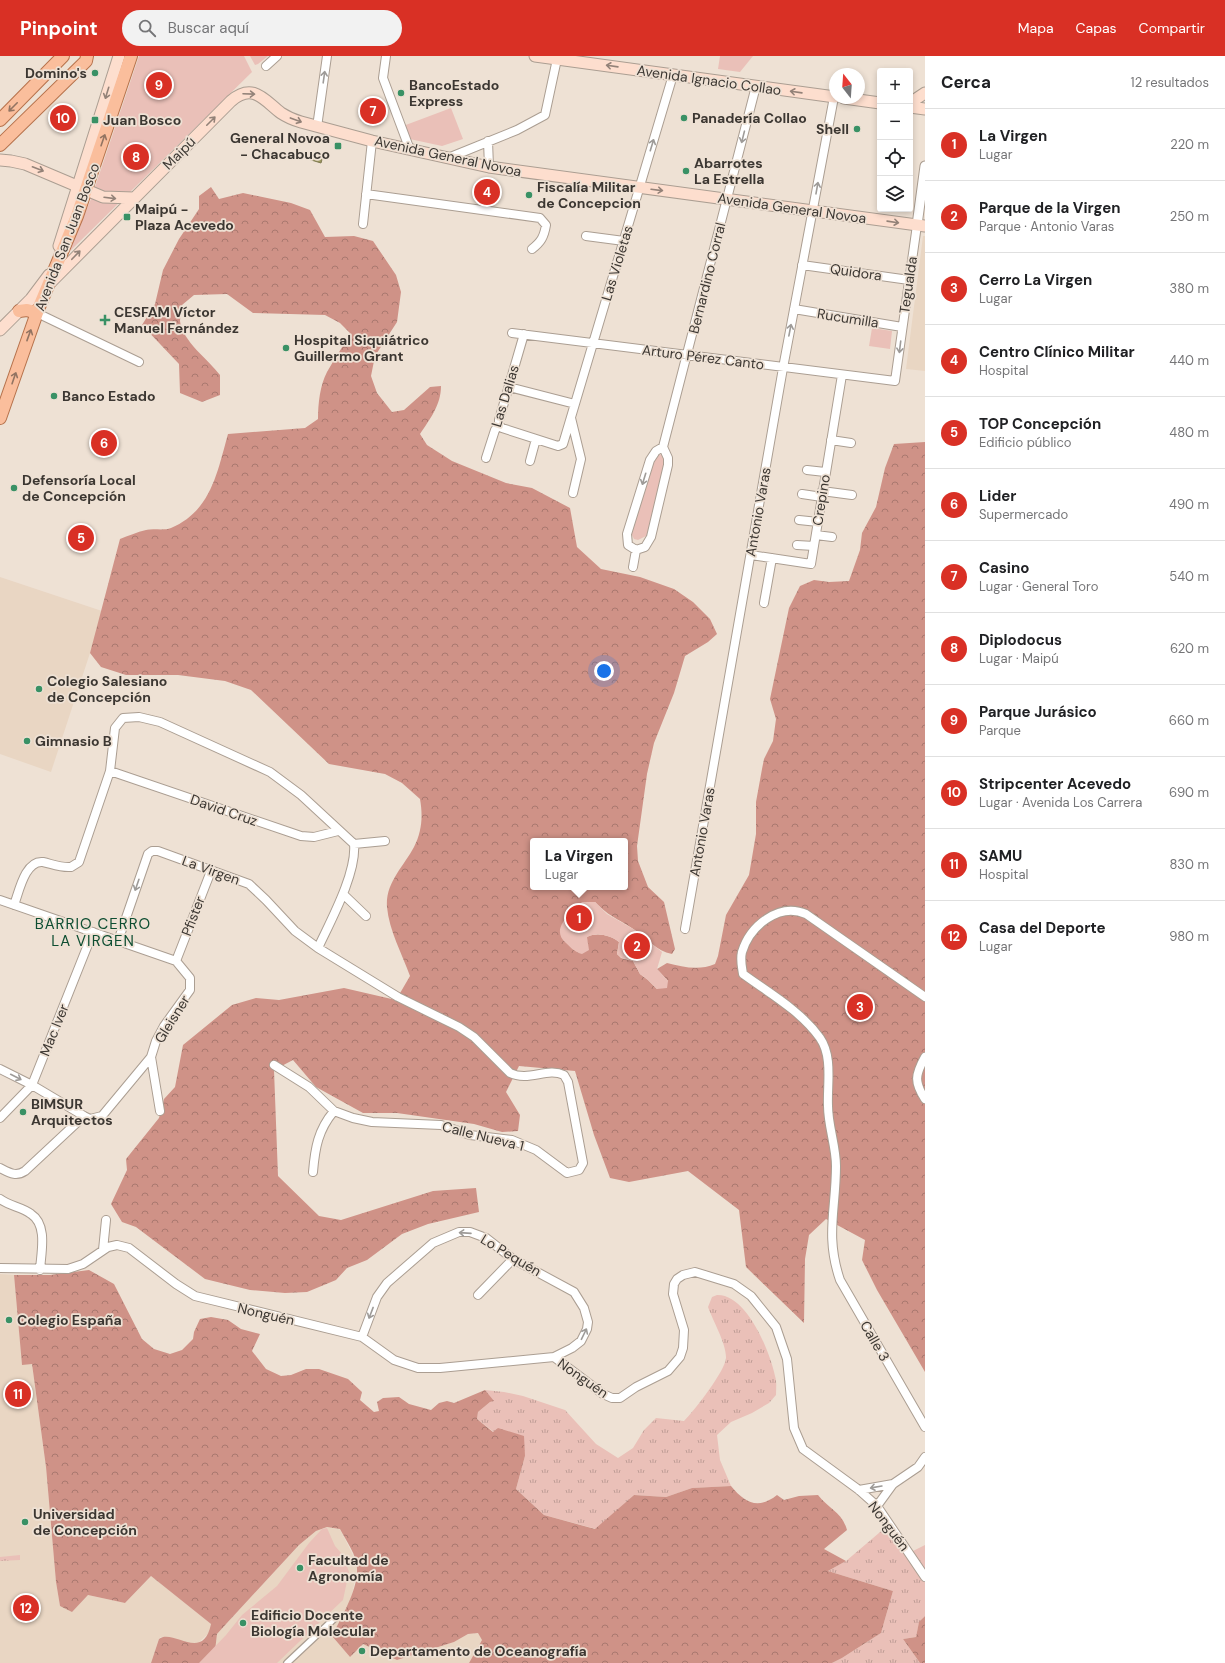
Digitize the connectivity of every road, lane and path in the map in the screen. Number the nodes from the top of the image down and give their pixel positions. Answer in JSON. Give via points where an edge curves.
{"nodes":[{"id":1,"x":63,"y":56,"type":"edge"},
{"id":2,"x":119,"y":56,"type":"edge"},
{"id":3,"x":131,"y":56,"type":"edge"},
{"id":4,"x":277,"y":56,"type":"edge"},
{"id":5,"x":327,"y":56,"type":"edge"},
{"id":6,"x":386,"y":56,"type":"edge"},
{"id":7,"x":535,"y":56,"type":"edge"},
{"id":8,"x":84,"y":57,"type":"edge"},
{"id":9,"x":557,"y":59,"type":"junction"},
{"id":10,"x":266,"y":66,"type":"dead end"},
{"id":11,"x":673,"y":75,"type":"junction"},
{"id":12,"x":756,"y":86,"type":"junction"},
{"id":13,"x":925,"y":93,"type":"edge"},
{"id":14,"x":829,"y":96,"type":"edge"},
{"id":15,"x":265,"y":98,"type":"joint"},
{"id":16,"x":865,"y":101,"type":"edge"},
{"id":17,"x":913,"y":101,"type":"edge"},
{"id":18,"x":877,"y":103,"type":"edge"},
{"id":19,"x":836,"y":104,"type":"edge"},
{"id":20,"x":913,"y":107,"type":"edge"},
{"id":21,"x":925,"y":109,"type":"edge"},
{"id":22,"x":0,"y":120,"type":"edge"},
{"id":23,"x":317,"y":127,"type":"junction"},
{"id":24,"x":0,"y":138,"type":"edge"},
{"id":25,"x":372,"y":141,"type":"junction"},
{"id":26,"x":488,"y":142,"type":"junction"},
{"id":27,"x":0,"y":145,"type":"edge"},
{"id":28,"x":410,"y":150,"type":"junction"},
{"id":29,"x":447,"y":159,"type":"junction"},
{"id":30,"x":0,"y":160,"type":"edge"},
{"id":31,"x":925,"y":166,"type":"edge"},
{"id":32,"x":489,"y":167,"type":"junction"},
{"id":33,"x":925,"y":169,"type":"edge"},
{"id":34,"x":82,"y":188,"type":"junction"},
{"id":35,"x":639,"y":188,"type":"junction"},
{"id":36,"x":366,"y":194,"type":"junction"},
{"id":37,"x":134,"y":198,"type":"junction"},
{"id":38,"x":727,"y":200,"type":"junction"},
{"id":39,"x":813,"y":210,"type":"junction"},
{"id":40,"x":363,"y":224,"type":"dead end"},
{"id":41,"x":921,"y":226,"type":"edge"},
{"id":42,"x":586,"y":236,"type":"dead end"},
{"id":43,"x":624,"y":241,"type":"junction"},
{"id":44,"x":532,"y":249,"type":"dead end"},
{"id":45,"x":802,"y":265,"type":"junction"},
{"id":46,"x":909,"y":280,"type":"junction"},
{"id":47,"x":48,"y":281,"type":"junction"},
{"id":48,"x":794,"y":309,"type":"junction"},
{"id":49,"x":19,"y":310,"type":"junction"},
{"id":50,"x":37,"y":313,"type":"junction"},
{"id":51,"x":902,"y":327,"type":"junction"},
{"id":52,"x":0,"y":330,"type":"edge"},
{"id":53,"x":512,"y":333,"type":"dead end"},
{"id":54,"x":524,"y":334,"type":"junction"},
{"id":55,"x":593,"y":343,"type":"junction"},
{"id":56,"x":687,"y":355,"type":"junction"},
{"id":57,"x":139,"y":362,"type":"dead end"},
{"id":58,"x":783,"y":368,"type":"junction"},
{"id":59,"x":842,"y":375,"type":"junction"},
{"id":60,"x":896,"y":380,"type":"joint"},
{"id":61,"x":509,"y":387,"type":"junction"},
{"id":62,"x":3,"y":396,"type":"edge"},
{"id":63,"x":575,"y":404,"type":"junction"},
{"id":64,"x":0,"y":418,"type":"edge"},
{"id":65,"x":572,"y":418,"type":"junction"},
{"id":66,"x":500,"y":425,"type":"junction"},
{"id":67,"x":536,"y":439,"type":"junction"},
{"id":68,"x":832,"y":440,"type":"junction"},
{"id":69,"x":851,"y":443,"type":"dead end"},
{"id":70,"x":663,"y":447,"type":"junction"},
{"id":71,"x":486,"y":458,"type":"dead end"},
{"id":72,"x":530,"y":461,"type":"dead end"},
{"id":73,"x":807,"y":470,"type":"dead end"},
{"id":74,"x":825,"y":472,"type":"junction"},
{"id":75,"x":573,"y":493,"type":"dead end"},
{"id":76,"x":802,"y":494,"type":"dead end"},
{"id":77,"x":822,"y":494,"type":"junction"},
{"id":78,"x":852,"y":495,"type":"dead end"},
{"id":79,"x":799,"y":520,"type":"dead end"},
{"id":80,"x":818,"y":522,"type":"junction"},
{"id":81,"x":816,"y":535,"type":"junction"},
{"id":82,"x":832,"y":537,"type":"dead end"},
{"id":83,"x":796,"y":545,"type":"dead end"},
{"id":84,"x":814,"y":546,"type":"junction"},
{"id":85,"x":636,"y":550,"type":"junction"},
{"id":86,"x":750,"y":555,"type":"junction"},
{"id":87,"x":772,"y":558,"type":"junction"},
{"id":88,"x":633,"y":567,"type":"dead end"},
{"id":89,"x":764,"y":603,"type":"dead end"},
{"id":90,"x":110,"y":771,"type":"junction"},
{"id":91,"x":338,"y":831,"type":"junction"},
{"id":92,"x":385,"y":841,"type":"dead end"},
{"id":93,"x":354,"y":844,"type":"junction"},
{"id":94,"x":211,"y":870,"type":"junction"},
{"id":95,"x":343,"y":894,"type":"junction"},
{"id":96,"x":0,"y":900,"type":"edge"},
{"id":97,"x":14,"y":905,"type":"junction"},
{"id":98,"x":366,"y":916,"type":"dead end"},
{"id":99,"x":685,"y":929,"type":"dead end"},
{"id":100,"x":93,"y":932,"type":"junction"},
{"id":101,"x":118,"y":941,"type":"junction"},
{"id":102,"x":318,"y":948,"type":"junction"},
{"id":103,"x":176,"y":961,"type":"junction"},
{"id":104,"x":925,"y":997,"type":"edge"},
{"id":105,"x":925,"y":1057,"type":"edge"},
{"id":106,"x":151,"y":1058,"type":"junction"},
{"id":107,"x":274,"y":1064,"type":"dead end"},
{"id":108,"x":0,"y":1069,"type":"edge"},
{"id":109,"x":566,"y":1078,"type":"joint"},
{"id":110,"x":32,"y":1086,"type":"junction"},
{"id":111,"x":925,"y":1099,"type":"edge"},
{"id":112,"x":160,"y":1111,"type":"dead end"},
{"id":113,"x":334,"y":1111,"type":"junction"},
{"id":114,"x":84,"y":1116,"type":"junction"},
{"id":115,"x":0,"y":1118,"type":"edge"},
{"id":116,"x":0,"y":1168,"type":"edge"},
{"id":117,"x":313,"y":1172,"type":"dead end"},
{"id":118,"x":0,"y":1199,"type":"edge"},
{"id":119,"x":106,"y":1220,"type":"dead end"},
{"id":120,"x":103,"y":1250,"type":"junction"},
{"id":121,"x":513,"y":1259,"type":"junction"},
{"id":122,"x":0,"y":1268,"type":"edge"},
{"id":123,"x":40,"y":1270,"type":"junction"},
{"id":124,"x":478,"y":1296,"type":"dead end"},
{"id":125,"x":362,"y":1337,"type":"junction"},
{"id":126,"x":554,"y":1357,"type":"junction"},
{"id":127,"x":925,"y":1427,"type":"edge"},
{"id":128,"x":925,"y":1457,"type":"edge"},
{"id":129,"x":921,"y":1464,"type":"edge"},
{"id":130,"x":892,"y":1484,"type":"junction"},
{"id":131,"x":859,"y":1490,"type":"junction"},
{"id":132,"x":877,"y":1506,"type":"junction"},
{"id":133,"x":925,"y":1577,"type":"edge"},
{"id":134,"x":335,"y":1618,"type":"dead end"},
{"id":135,"x":287,"y":1663,"type":"edge"}],
"edges":[{"from":1,"to":22,"type":"main road","one_way":true},
{"from":2,"to":34,"type":"main road","name":"Avenida San Juan Bosco","one_way":true},
{"from":34,"to":3,"type":"main road","name":"Avenida San Juan Bosco","one_way":true},
{"from":4,"to":10,"type":"street"},
{"from":23,"to":5,"type":"street","one_way":true},
{"from":6,"to":28,"type":"street","via":[[383,78]]},
{"from":7,"to":9,"type":"main road","name":"Avenida Ignacio Collao"},
{"from":8,"to":24,"type":"main road"},
{"from":8,"to":27,"type":"main road","via":[[86,61]]},
{"from":11,"to":9,"type":"main road","name":"Avenida Ignacio Collao","one_way":true},
{"from":9,"to":26,"type":"street","via":[[545,115]]},
{"from":11,"to":12,"type":"main road","name":"Avenida Ignacio Collao"},
{"from":35,"to":11,"type":"street","name":"Las Violetas","one_way":true},
{"from":14,"to":12,"type":"main road","name":"Avenida Ignacio Collao","one_way":true},
{"from":12,"to":38,"type":"street","name":"Bernardino Corral","one_way":true},
{"from":13,"to":17,"type":"main road"},
{"from":15,"to":23,"type":"main road","name":"Avenida General Novoa","one_way":true,"via":[[289,118]]},
{"from":37,"to":15,"type":"main road","name":"Maipú","one_way":true,"via":[[234,98],[249,93]]},
{"from":16,"to":18,"type":"main road","name":"Avenida Ignacio Collao"},
{"from":39,"to":19,"type":"street","name":"Antonio Varas","one_way":true},
{"from":20,"to":21,"type":"main road"},
{"from":23,"to":25,"type":"main road","name":"Avenida General Novoa"},
{"from":25,"to":28,"type":"main road","name":"Avenida General Novoa"},
{"from":25,"to":36,"type":"street"},
{"from":26,"to":29,"type":"street"},
{"from":26,"to":32,"type":"street"},
{"from":28,"to":29,"type":"main road","name":"Avenida General Novoa"},
{"from":29,"to":32,"type":"main road","name":"Avenida General Novoa"},
{"from":30,"to":34,"type":"main road","one_way":true,"via":[[18,162]]},
{"from":31,"to":33,"type":"street","name":"Tegualda"},
{"from":32,"to":35,"type":"main road","name":"Avenida General Novoa"},
{"from":33,"to":41,"type":"street","name":"Tegualda"},
{"from":34,"to":37,"type":"main road","one_way":true,"via":[[109,198]]},
{"from":34,"to":47,"type":"main road","name":"Avenida San Juan Bosco"},
{"from":35,"to":38,"type":"main road","name":"Avenida General Novoa","one_way":true},
{"from":35,"to":43,"type":"street","name":"Las Violetas"},
{"from":36,"to":40,"type":"street"},
{"from":36,"to":44,"type":"street","via":[[540,218],[546,225],[545,233],[539,244]]},
{"from":47,"to":37,"type":"main road","name":"Maipú","one_way":true},
{"from":38,"to":39,"type":"main road","name":"Avenida General Novoa"},
{"from":38,"to":56,"type":"street","name":"Bernardino Corral"},
{"from":39,"to":41,"type":"main road","name":"Avenida General Novoa","one_way":true},
{"from":39,"to":45,"type":"street","name":"Antonio Varas"},
{"from":41,"to":46,"type":"street","name":"Tegualda"},
{"from":42,"to":43,"type":"street"},
{"from":43,"to":55,"type":"street","name":"Las Violetas"},
{"from":45,"to":46,"type":"street","name":"Quidora"},
{"from":45,"to":48,"type":"street","name":"Antonio Varas"},
{"from":46,"to":51,"type":"street","name":"Tegualda"},
{"from":47,"to":49,"type":"main road","name":"Maipú"},
{"from":47,"to":50,"type":"main road","name":"Avenida San Juan Bosco"},
{"from":48,"to":51,"type":"street","name":"Rucumilla"},
{"from":58,"to":48,"type":"street","name":"Antonio Varas","one_way":true},
{"from":49,"to":50,"type":"main road"},
{"from":49,"to":52,"type":"main road","name":"Maipú"},
{"from":50,"to":57,"type":"street"},
{"from":62,"to":50,"type":"main road","name":"Avenida San Juan Bosco","one_way":true},
{"from":51,"to":60,"type":"street","name":"Tegualda","one_way":true},
{"from":53,"to":54,"type":"street","name":"Arturo Pérez Canto"},
{"from":54,"to":55,"type":"street","name":"Arturo Pérez Canto"},
{"from":54,"to":61,"type":"street","name":"Las Dalias"},
{"from":55,"to":56,"type":"street","name":"Arturo Pérez Canto"},
{"from":55,"to":63,"type":"street","name":"Las Violetas"},
{"from":56,"to":58,"type":"street","name":"Arturo Pérez Canto"},
{"from":56,"to":70,"type":"street","name":"Bernardino Corral"},
{"from":58,"to":59,"type":"street","name":"Arturo Pérez Canto"},
{"from":58,"to":86,"type":"street","name":"Antonio Varas"},
{"from":59,"to":60,"type":"street","name":"Arturo Pérez Canto"},
{"from":59,"to":68,"type":"street","name":"Crepino"},
{"from":61,"to":63,"type":"street"},
{"from":61,"to":66,"type":"street","name":"Las Dalias"},
{"from":62,"to":64,"type":"main road","name":"Avenida San Juan Bosco"},
{"from":63,"to":65,"type":"street","name":"Las Violetas"},
{"from":65,"to":67,"type":"street","name":"Las Violetas","via":[[561,445]]},
{"from":65,"to":75,"type":"street","via":[[581,457]]},
{"from":66,"to":67,"type":"street","via":[[502,428]]},
{"from":66,"to":71,"type":"street","name":"Las Dalias","via":[[495,430]]},
{"from":67,"to":72,"type":"street"},
{"from":68,"to":69,"type":"street"},
{"from":68,"to":74,"type":"street","name":"Crepino"},
{"from":70,"to":85,"type":"street","name":"Bernardino Corral","via":[[668,465],[651,537],[645,546]]},
{"from":70,"to":85,"type":"street","name":"Bernardino Corral","one_way":true,"via":[[656,451],[650,460],[627,534],[628,545]]},
{"from":73,"to":74,"type":"street"},
{"from":74,"to":77,"type":"street","name":"Crepino"},
{"from":76,"to":77,"type":"street"},
{"from":77,"to":78,"type":"street"},
{"from":77,"to":80,"type":"street","name":"Crepino"},
{"from":79,"to":80,"type":"street"},
{"from":80,"to":81,"type":"street","name":"Crepino"},
{"from":81,"to":82,"type":"street"},
{"from":81,"to":84,"type":"street","name":"Crepino"},
{"from":83,"to":84,"type":"street"},
{"from":84,"to":87,"type":"street","name":"Crepino","via":[[811,564]]},
{"from":85,"to":88,"type":"street"},
{"from":86,"to":87,"type":"street","name":"Crepino"},
{"from":86,"to":99,"type":"street","name":"Antonio Varas"},
{"from":87,"to":89,"type":"street"},
{"from":90,"to":91,"type":"street","name":"David Cruz","via":[[301,836],[314,837]]},
{"from":90,"to":91,"type":"street","via":[[117,723],[127,717],[149,719],[171,726],[270,772],[301,795]]},
{"from":90,"to":97,"type":"street","via":[[79,862],[70,867],[40,862],[34,864],[27,871]]},
{"from":91,"to":93,"type":"street"},
{"from":92,"to":93,"type":"street"},
{"from":93,"to":95,"type":"street","via":[[355,853]]},
{"from":94,"to":101,"type":"street","name":"La Virgen","one_way":true,"via":[[152,850],[148,854]]},
{"from":94,"to":102,"type":"street","name":"La Virgen","via":[[249,884],[295,931]]},
{"from":94,"to":103,"type":"street","name":"Pfister"},
{"from":95,"to":98,"type":"street"},
{"from":95,"to":102,"type":"street"},
{"from":96,"to":97,"type":"street"},
{"from":97,"to":100,"type":"street"},
{"from":100,"to":101,"type":"street"},
{"from":100,"to":110,"type":"street","name":"Mac Iver"},
{"from":101,"to":103,"type":"street"},
{"from":102,"to":109,"type":"street","name":"La Virgen","via":[[398,998],[459,1027],[474,1037],[510,1073],[529,1077],[557,1073]]},
{"from":103,"to":106,"type":"street","name":"Gleisner","via":[[190,978],[191,986],[156,1040]]},
{"from":104,"to":127,"type":"street","name":"Calle 3","via":[[799,910],[783,910],[770,915],[751,935],[742,952],[743,974],[806,1021],[821,1039],[828,1060],[828,1108],[836,1165],[832,1252],[840,1280]]},
{"from":105,"to":111,"type":"street","via":[[917,1070],[916,1079],[918,1089]]},
{"from":106,"to":112,"type":"street","name":"Gleisner"},
{"from":106,"to":114,"type":"street","name":"Gleisner","via":[[102,1116],[90,1119]]},
{"from":107,"to":113,"type":"street","name":"Calle Nueva 1","via":[[309,1087]]},
{"from":108,"to":110,"type":"street","one_way":true},
{"from":109,"to":113,"type":"street","name":"Calle Nueva 1","via":[[583,1158],[582,1167],[571,1174],[536,1150],[512,1140],[470,1135],[441,1125],[372,1122]]},
{"from":110,"to":114,"type":"street"},
{"from":110,"to":115,"type":"street","name":"Mac Iver"},
{"from":113,"to":117,"type":"street","via":[[322,1126],[317,1139]]},
{"from":114,"to":116,"type":"street","via":[[26,1171],[14,1175]]},
{"from":118,"to":123,"type":"street","via":[[32,1214],[38,1223],[42,1239]]},
{"from":119,"to":120,"type":"street"},
{"from":120,"to":123,"type":"street","name":"Nonguén","via":[[76,1268]]},
{"from":120,"to":125,"type":"street","name":"Nonguén","via":[[113,1245],[129,1248],[195,1296]]},
{"from":121,"to":124,"type":"street"},
{"from":121,"to":125,"type":"street","name":"Lo Pequén","one_way":true,"via":[[478,1234],[459,1232],[441,1238],[395,1275],[381,1290]]},
{"from":126,"to":121,"type":"street","name":"Lo Pequén","one_way":true,"via":[[572,1348],[585,1335],[588,1322],[584,1308],[574,1292]]},
{"from":122,"to":123,"type":"street","name":"Nonguén"},
{"from":125,"to":126,"type":"street","name":"Nonguén","via":[[394,1360],[418,1368]]},
{"from":126,"to":131,"type":"street","name":"Nonguén","via":[[603,1394],[620,1398],[668,1371],[680,1358],[684,1330],[673,1294],[677,1279],[683,1274],[695,1272],[734,1284],[751,1296],[776,1327],[787,1359],[794,1428],[798,1442],[810,1455]]},
{"from":128,"to":129,"type":"street"},
{"from":129,"to":130,"type":"street"},
{"from":130,"to":131,"type":"street","one_way":true},
{"from":130,"to":132,"type":"street"},
{"from":131,"to":132,"type":"street","name":"Nonguén"},
{"from":132,"to":133,"type":"street","name":"Nonguén"},
{"from":134,"to":135,"type":"street"}]}
